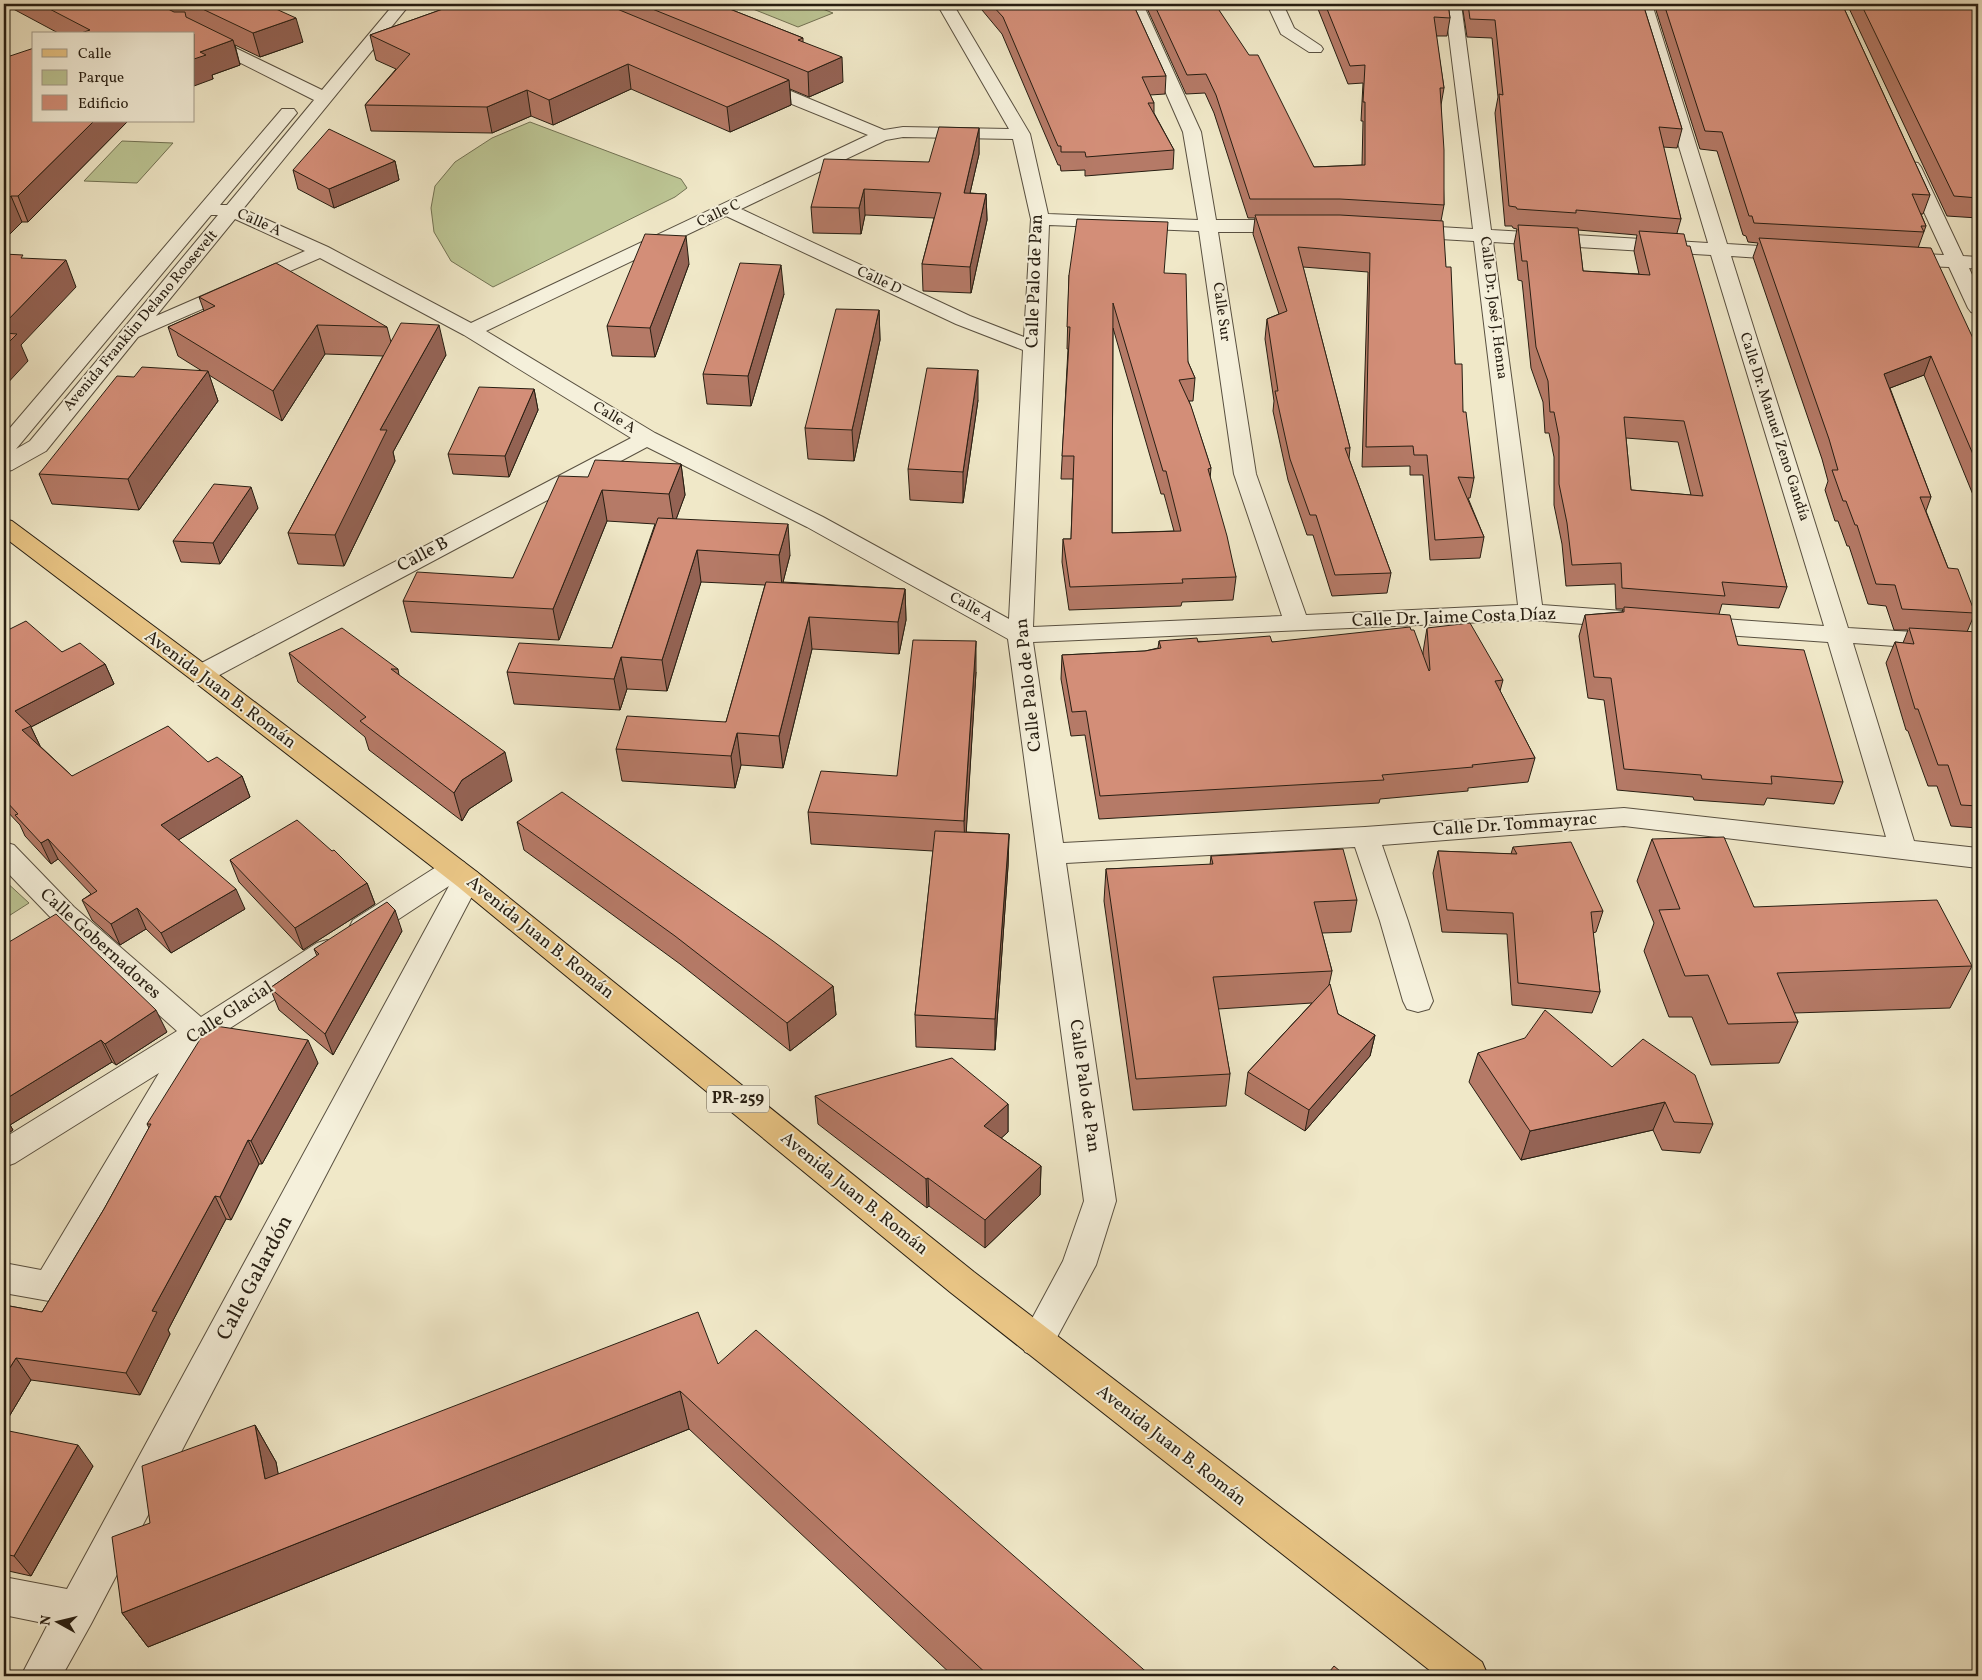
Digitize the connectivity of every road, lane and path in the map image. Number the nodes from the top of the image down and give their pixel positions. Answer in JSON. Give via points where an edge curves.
{"nodes":[{"id":1,"x":381,"y":4,"type":"edge"},
{"id":2,"x":402,"y":4,"type":"edge"},
{"id":3,"x":945,"y":4,"type":"edge"},
{"id":4,"x":1135,"y":4,"type":"edge"},
{"id":5,"x":1274,"y":4,"type":"edge"},
{"id":6,"x":1453,"y":4,"type":"edge"},
{"id":7,"x":1644,"y":4,"type":"edge"},
{"id":8,"x":195,"y":34,"type":"edge"},
{"id":9,"x":1315,"y":48,"type":"dead end"},
{"id":10,"x":332,"y":62,"type":"dead end"},
{"id":11,"x":738,"y":75,"type":"edge"},
{"id":12,"x":319,"y":76,"type":"dead end"},
{"id":13,"x":307,"y":91,"type":"junction"},
{"id":14,"x":324,"y":98,"type":"junction"},
{"id":15,"x":1021,"y":134,"type":"junction"},
{"id":16,"x":882,"y":135,"type":"junction"},
{"id":17,"x":1907,"y":155,"type":"edge"},
{"id":18,"x":206,"y":209,"type":"junction"},
{"id":19,"x":728,"y":210,"type":"junction"},
{"id":20,"x":232,"y":211,"type":"junction"},
{"id":21,"x":1040,"y":219,"type":"junction"},
{"id":22,"x":1208,"y":226,"type":"junction"},
{"id":23,"x":1307,"y":226,"type":"edge"},
{"id":24,"x":1386,"y":229,"type":"edge"},
{"id":25,"x":1484,"y":236,"type":"junction"},
{"id":26,"x":1718,"y":250,"type":"junction"},
{"id":27,"x":321,"y":251,"type":"junction"},
{"id":28,"x":1807,"y":254,"type":"edge"},
{"id":29,"x":1886,"y":258,"type":"edge"},
{"id":30,"x":1956,"y":262,"type":"junction"},
{"id":31,"x":1978,"y":263,"type":"edge"},
{"id":32,"x":1978,"y":308,"type":"edge"},
{"id":33,"x":471,"y":330,"type":"junction"},
{"id":34,"x":130,"y":335,"type":"junction"},
{"id":35,"x":1034,"y":347,"type":"junction"},
{"id":36,"x":647,"y":438,"type":"junction"},
{"id":37,"x":4,"y":452,"type":"edge"},
{"id":38,"x":4,"y":465,"type":"edge"},
{"id":39,"x":4,"y":526,"type":"edge"},
{"id":40,"x":1531,"y":612,"type":"junction"},
{"id":41,"x":1647,"y":621,"type":"edge"},
{"id":42,"x":1297,"y":624,"type":"junction"},
{"id":43,"x":1676,"y":624,"type":"edge"},
{"id":44,"x":1020,"y":634,"type":"junction"},
{"id":45,"x":1840,"y":636,"type":"junction"},
{"id":46,"x":1978,"y":644,"type":"edge"},
{"id":47,"x":201,"y":674,"type":"junction"},
{"id":48,"x":1365,"y":837,"type":"junction"},
{"id":49,"x":1903,"y":850,"type":"junction"},
{"id":50,"x":4,"y":852,"type":"edge"},
{"id":51,"x":1050,"y":854,"type":"junction"},
{"id":52,"x":1978,"y":858,"type":"edge"},
{"id":53,"x":461,"y":874,"type":"junction"},
{"id":54,"x":64,"y":914,"type":"junction"},
{"id":55,"x":38,"y":928,"type":"edge"},
{"id":56,"x":1418,"y":1001,"type":"dead end"},
{"id":57,"x":199,"y":1033,"type":"junction"},
{"id":58,"x":4,"y":1154,"type":"edge"},
{"id":59,"x":4,"y":1278,"type":"edge"},
{"id":60,"x":1037,"y":1342,"type":"junction"},
{"id":61,"x":4,"y":1596,"type":"edge"},
{"id":62,"x":77,"y":1610,"type":"junction"},
{"id":63,"x":41,"y":1676,"type":"edge"},
{"id":64,"x":1468,"y":1676,"type":"edge"}],
"edges":[{"from":1,"to":10,"type":"street"},
{"from":2,"to":14,"type":"street","name":"Avenida Franklin Delano Roosevelt"},
{"from":3,"to":15,"type":"street","name":"Calle Palo de Pan"},
{"from":4,"to":22,"type":"street","name":"Calle Sur","via":[[1192,132]]},
{"from":5,"to":9,"type":"street","via":[[1287,31]]},
{"from":6,"to":25,"type":"street","name":"Calle Dr. José J. Henna"},
{"from":7,"to":26,"type":"street","name":"Calle Dr. Manuel Zeno Gandía"},
{"from":8,"to":13,"type":"street"},
{"from":11,"to":16,"type":"street"},
{"from":12,"to":13,"type":"street","name":"Avenida Franklin Delano Roosevelt"},
{"from":13,"to":14,"type":"street"},
{"from":13,"to":18,"type":"street","name":"Avenida Franklin Delano Roosevelt"},
{"from":14,"to":20,"type":"street","name":"Avenida Franklin Delano Roosevelt"},
{"from":15,"to":16,"type":"street","via":[[903,132]]},
{"from":15,"to":21,"type":"street","name":"Calle Palo de Pan"},
{"from":16,"to":19,"type":"street","name":"Calle C"},
{"from":17,"to":30,"type":"street"},
{"from":18,"to":20,"type":"street","name":"Calle A"},
{"from":18,"to":37,"type":"street","name":"Avenida Franklin Delano Roosevelt","via":[[9,442]]},
{"from":19,"to":33,"type":"street","name":"Calle C"},
{"from":19,"to":35,"type":"street","name":"Calle D","via":[[963,320]]},
{"from":20,"to":27,"type":"street","name":"Calle A"},
{"from":20,"to":34,"type":"street","name":"Avenida Franklin Delano Roosevelt"},
{"from":21,"to":22,"type":"street"},
{"from":21,"to":35,"type":"street","name":"Calle Palo de Pan"},
{"from":22,"to":23,"type":"street"},
{"from":22,"to":42,"type":"street","name":"Calle Sur","via":[[1244,474]]},
{"from":24,"to":25,"type":"street"},
{"from":25,"to":26,"type":"street"},
{"from":25,"to":40,"type":"street","name":"Calle Dr. José J. Henna"},
{"from":26,"to":28,"type":"street"},
{"from":26,"to":45,"type":"street","name":"Calle Dr. Manuel Zeno Gandía"},
{"from":27,"to":33,"type":"street","name":"Calle A"},
{"from":27,"to":34,"type":"street"},
{"from":29,"to":30,"type":"street"},
{"from":30,"to":31,"type":"street"},
{"from":30,"to":32,"type":"street"},
{"from":33,"to":36,"type":"street","name":"Calle A"},
{"from":34,"to":38,"type":"street","name":"Avenida Franklin Delano Roosevelt","via":[[38,446]]},
{"from":35,"to":44,"type":"street","name":"Calle Palo de Pan"},
{"from":36,"to":44,"type":"street","name":"Calle A","via":[[815,522]]},
{"from":36,"to":47,"type":"street","name":"Calle B"},
{"from":39,"to":47,"type":"main road","name":"Avenida Juan B. Román","number":"PR-259"},
{"from":40,"to":41,"type":"street","name":"Calle Dr. Jaime Costa Díaz"},
{"from":40,"to":42,"type":"street","name":"Calle Dr. Jaime Costa Díaz"},
{"from":42,"to":44,"type":"street","name":"Calle Dr. Jaime Costa Díaz"},
{"from":43,"to":45,"type":"street"},
{"from":44,"to":51,"type":"street","name":"Calle Palo de Pan"},
{"from":45,"to":46,"type":"street"},
{"from":45,"to":49,"type":"street","name":"Calle Dr. Manuel Zeno Gandía"},
{"from":47,"to":53,"type":"main road","name":"Avenida Juan B. Román","number":"PR-259"},
{"from":48,"to":49,"type":"street","name":"Calle Dr. Tommayrac","via":[[1624,817]]},
{"from":48,"to":51,"type":"street","name":"Calle Dr. Tommayrac"},
{"from":48,"to":56,"type":"street"},
{"from":49,"to":52,"type":"street","name":"Calle Dr. Tommayrac"},
{"from":50,"to":54,"type":"street","name":"Calle Gobernadores"},
{"from":51,"to":60,"type":"street","name":"Calle Palo de Pan","via":[[1100,1201],[1079,1266]]},
{"from":53,"to":57,"type":"street","name":"Calle Glacial"},
{"from":53,"to":60,"type":"main road","name":"Avenida Juan B. Román","number":"PR-259"},
{"from":53,"to":62,"type":"street","name":"Calle Galardón"},
{"from":54,"to":55,"type":"street"},
{"from":54,"to":57,"type":"street","name":"Calle Gobernadores"},
{"from":57,"to":58,"type":"street","name":"Calle Glacial"},
{"from":57,"to":59,"type":"street","via":[[49,1286]]},
{"from":60,"to":64,"type":"main road","name":"Avenida Juan B. Román","number":"PR-259"},
{"from":61,"to":62,"type":"street"},
{"from":62,"to":63,"type":"street","name":"Calle Galardón"}]}
